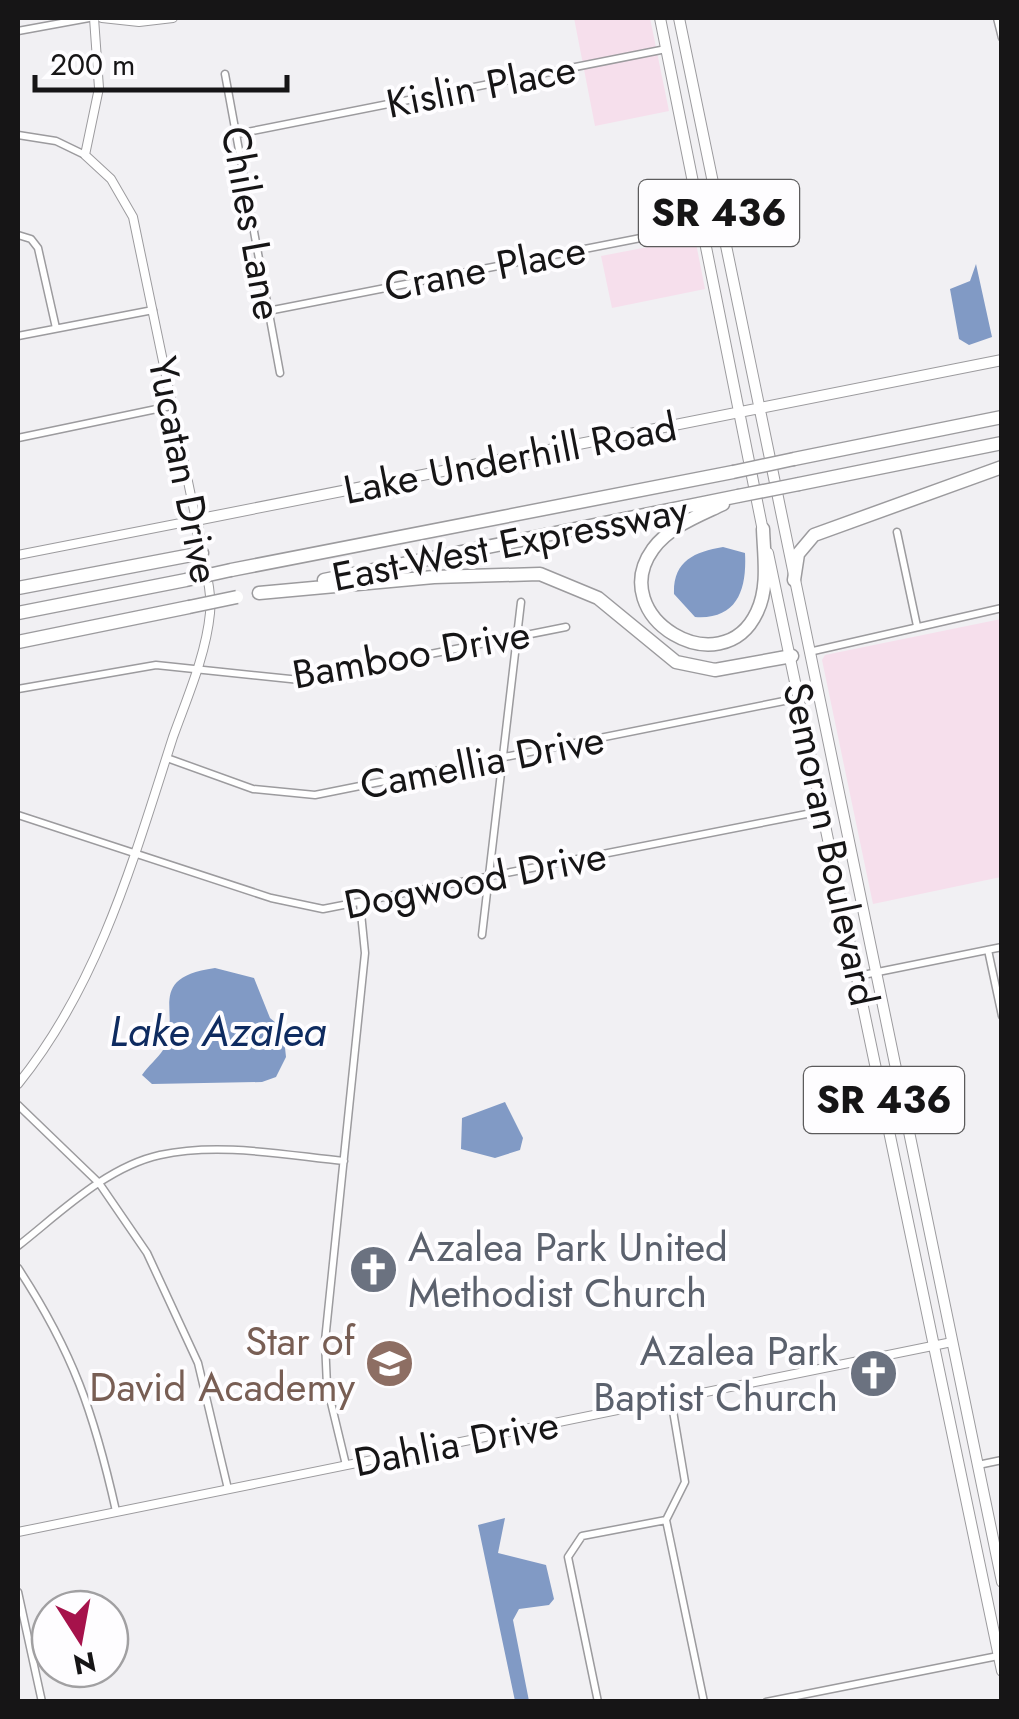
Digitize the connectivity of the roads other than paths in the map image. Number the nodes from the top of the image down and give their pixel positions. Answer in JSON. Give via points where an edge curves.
{"nodes":[{"id":1,"x":91,"y":18,"type":"edge"},
{"id":2,"x":102,"y":18,"type":"edge"},
{"id":3,"x":174,"y":18,"type":"edge"},
{"id":4,"x":660,"y":18,"type":"edge"},
{"id":5,"x":679,"y":18,"type":"edge"},
{"id":6,"x":998,"y":18,"type":"edge"},
{"id":7,"x":18,"y":31,"type":"edge"},
{"id":8,"x":1002,"y":38,"type":"edge"},
{"id":9,"x":667,"y":49,"type":"junction"},
{"id":10,"x":224,"y":74,"type":"dead end"},
{"id":11,"x":237,"y":134,"type":"junction"},
{"id":12,"x":18,"y":135,"type":"edge"},
{"id":13,"x":85,"y":155,"type":"junction"},
{"id":14,"x":703,"y":225,"type":"junction"},
{"id":15,"x":18,"y":235,"type":"edge"},
{"id":16,"x":152,"y":310,"type":"junction"},
{"id":17,"x":268,"y":311,"type":"junction"},
{"id":18,"x":56,"y":328,"type":"junction"},
{"id":19,"x":18,"y":336,"type":"edge"},
{"id":20,"x":1002,"y":360,"type":"edge"},
{"id":21,"x":280,"y":373,"type":"dead end"},
{"id":22,"x":171,"y":406,"type":"junction"},
{"id":23,"x":760,"y":408,"type":"junction"},
{"id":24,"x":1002,"y":408,"type":"edge"},
{"id":25,"x":740,"y":413,"type":"junction"},
{"id":26,"x":1002,"y":418,"type":"edge"},
{"id":27,"x":973,"y":423,"type":"junction"},
{"id":28,"x":18,"y":438,"type":"edge"},
{"id":29,"x":1002,"y":444,"type":"edge"},
{"id":30,"x":1002,"y":468,"type":"edge"},
{"id":31,"x":738,"y":496,"type":"junction"},
{"id":32,"x":196,"y":520,"type":"junction"},
{"id":33,"x":762,"y":530,"type":"junction"},
{"id":34,"x":897,"y":532,"type":"dead end"},
{"id":35,"x":202,"y":552,"type":"junction"},
{"id":36,"x":18,"y":555,"type":"edge"},
{"id":37,"x":794,"y":580,"type":"junction"},
{"id":38,"x":18,"y":588,"type":"edge"},
{"id":39,"x":258,"y":593,"type":"junction"},
{"id":40,"x":521,"y":602,"type":"dead end"},
{"id":41,"x":1002,"y":608,"type":"edge"},
{"id":42,"x":18,"y":613,"type":"edge"},
{"id":43,"x":917,"y":626,"type":"junction"},
{"id":44,"x":566,"y":627,"type":"dead end"},
{"id":45,"x":517,"y":636,"type":"junction"},
{"id":46,"x":18,"y":642,"type":"edge"},
{"id":47,"x":809,"y":652,"type":"junction"},
{"id":48,"x":792,"y":656,"type":"junction"},
{"id":49,"x":196,"y":668,"type":"junction"},
{"id":50,"x":18,"y":689,"type":"edge"},
{"id":51,"x":801,"y":698,"type":"junction"},
{"id":52,"x":167,"y":758,"type":"junction"},
{"id":53,"x":504,"y":758,"type":"junction"},
{"id":54,"x":824,"y":811,"type":"junction"},
{"id":55,"x":18,"y":815,"type":"edge"},
{"id":56,"x":135,"y":852,"type":"junction"},
{"id":57,"x":489,"y":878,"type":"junction"},
{"id":58,"x":360,"y":903,"type":"junction"},
{"id":59,"x":482,"y":934,"type":"dead end"},
{"id":60,"x":1002,"y":947,"type":"edge"},
{"id":61,"x":988,"y":950,"type":"junction"},
{"id":62,"x":876,"y":972,"type":"junction"},
{"id":63,"x":858,"y":976,"type":"junction"},
{"id":64,"x":1002,"y":1016,"type":"edge"},
{"id":65,"x":18,"y":1084,"type":"edge"},
{"id":66,"x":18,"y":1105,"type":"edge"},
{"id":67,"x":344,"y":1161,"type":"junction"},
{"id":68,"x":98,"y":1183,"type":"junction"},
{"id":69,"x":18,"y":1246,"type":"edge"},
{"id":70,"x":18,"y":1268,"type":"edge"},
{"id":71,"x":952,"y":1342,"type":"junction"},
{"id":72,"x":934,"y":1346,"type":"junction"},
{"id":73,"x":671,"y":1399,"type":"junction"},
{"id":74,"x":1002,"y":1460,"type":"edge"},
{"id":75,"x":346,"y":1465,"type":"junction"},
{"id":76,"x":978,"y":1465,"type":"junction"},
{"id":77,"x":228,"y":1489,"type":"junction"},
{"id":78,"x":116,"y":1510,"type":"junction"},
{"id":79,"x":666,"y":1520,"type":"junction"},
{"id":80,"x":18,"y":1532,"type":"edge"},
{"id":81,"x":1002,"y":1582,"type":"edge"},
{"id":82,"x":18,"y":1592,"type":"edge"},
{"id":83,"x":989,"y":1612,"type":"junction"},
{"id":84,"x":1002,"y":1637,"type":"edge"},
{"id":85,"x":1000,"y":1657,"type":"edge"},
{"id":86,"x":1002,"y":1671,"type":"edge"},
{"id":87,"x":818,"y":1691,"type":"junction"},
{"id":88,"x":42,"y":1702,"type":"edge"},
{"id":89,"x":598,"y":1702,"type":"edge"},
{"id":90,"x":704,"y":1702,"type":"edge"},
{"id":91,"x":766,"y":1702,"type":"edge"},
{"id":92,"x":820,"y":1702,"type":"edge"}],
"edges":[{"from":1,"to":7,"type":"street"},
{"from":1,"to":13,"type":"street","via":[[98,88]]},
{"from":2,"to":3,"type":"street"},
{"from":4,"to":9,"type":"main road","name":"Semoran Boulevard","number":"SR 436"},
{"from":5,"to":23,"type":"main road","name":"Semoran Boulevard","number":"SR 436"},
{"from":6,"to":8,"type":"street"},
{"from":9,"to":11,"type":"street","name":"Kislin Place"},
{"from":9,"to":14,"type":"main road","name":"Semoran Boulevard","number":"SR 436"},
{"from":10,"to":11,"type":"street","name":"Chiles Lane"},
{"from":11,"to":17,"type":"street","name":"Chiles Lane"},
{"from":12,"to":13,"type":"street","via":[[56,141]]},
{"from":13,"to":16,"type":"street","name":"Yucatan Drive","via":[[111,178],[129,208]]},
{"from":14,"to":17,"type":"street","name":"Crane Place"},
{"from":14,"to":25,"type":"main road","name":"Semoran Boulevard","number":"SR 436"},
{"from":15,"to":18,"type":"street","via":[[38,248]]},
{"from":16,"to":18,"type":"street"},
{"from":16,"to":22,"type":"street","name":"Yucatan Drive"},
{"from":17,"to":21,"type":"street","name":"Chiles Lane"},
{"from":18,"to":19,"type":"street"},
{"from":20,"to":23,"type":"main road","name":"Lake Underhill Road"},
{"from":22,"to":28,"type":"street"},
{"from":22,"to":32,"type":"street","name":"Yucatan Drive"},
{"from":23,"to":25,"type":"main road","name":"Lake Underhill Road"},
{"from":23,"to":37,"type":"main road","name":"Semoran Boulevard","number":"SR 436"},
{"from":24,"to":27,"type":"highway"},
{"from":25,"to":32,"type":"main road","name":"Lake Underhill Road"},
{"from":25,"to":33,"type":"main road","name":"Semoran Boulevard","number":"SR 436"},
{"from":26,"to":27,"type":"highway","name":"East-West Expressway"},
{"from":27,"to":42,"type":"highway","name":"East-West Expressway","bridge":true},
{"from":29,"to":31,"type":"highway","name":"East-West Expressway","bridge":true},
{"from":30,"to":37,"type":"highway","via":[[814,535],[798,554]]},
{"from":31,"to":33,"type":"highway","via":[[678,526],[650,553],[642,586],[656,623],[684,642],[703,645],[748,626],[763,594]]},
{"from":31,"to":39,"type":"highway","name":"East-West Expressway"},
{"from":32,"to":35,"type":"main road","name":"Yucatan Drive"},
{"from":32,"to":36,"type":"street","name":"Lake Underhill Road"},
{"from":33,"to":48,"type":"main road","name":"Semoran Boulevard","number":"SR 436"},
{"from":34,"to":43,"type":"street"},
{"from":35,"to":38,"type":"highway"},
{"from":35,"to":49,"type":"street","name":"Yucatan Drive","via":[[210,609]]},
{"from":37,"to":47,"type":"main road","name":"Semoran Boulevard","number":"SR 436"},
{"from":39,"to":46,"type":"highway","name":"East-West Expressway","bridge":true},
{"from":39,"to":48,"type":"highway","via":[[540,574],[598,598],[676,662],[714,670]]},
{"from":40,"to":45,"type":"street"},
{"from":41,"to":43,"type":"street"},
{"from":43,"to":47,"type":"street"},
{"from":44,"to":45,"type":"street","name":"Bamboo Drive"},
{"from":45,"to":49,"type":"street","name":"Bamboo Drive","via":[[300,680]]},
{"from":45,"to":53,"type":"street"},
{"from":47,"to":48,"type":"main road"},
{"from":47,"to":62,"type":"main road","name":"Semoran Boulevard","number":"SR 436"},
{"from":48,"to":51,"type":"main road","name":"Semoran Boulevard","number":"SR 436"},
{"from":49,"to":50,"type":"street","name":"Bamboo Drive","via":[[128,668]]},
{"from":49,"to":52,"type":"street","name":"Yucatan Drive"},
{"from":51,"to":53,"type":"street","name":"Camellia Drive"},
{"from":51,"to":54,"type":"main road","name":"Semoran Boulevard","number":"SR 436"},
{"from":52,"to":53,"type":"street","name":"Camellia Drive","via":[[254,789],[315,795]]},
{"from":52,"to":56,"type":"street","name":"Yucatan Drive"},
{"from":53,"to":57,"type":"street"},
{"from":54,"to":57,"type":"street","name":"Dogwood Drive"},
{"from":54,"to":63,"type":"main road","name":"Semoran Boulevard","number":"SR 436"},
{"from":55,"to":56,"type":"street","name":"Dogwood Drive"},
{"from":56,"to":58,"type":"street","name":"Dogwood Drive","via":[[271,898],[323,909]]},
{"from":56,"to":65,"type":"street","name":"Yucatan Drive","via":[[84,983]]},
{"from":57,"to":58,"type":"street","name":"Dogwood Drive"},
{"from":57,"to":59,"type":"street"},
{"from":58,"to":67,"type":"street","via":[[365,953]]},
{"from":60,"to":61,"type":"street"},
{"from":61,"to":62,"type":"street"},
{"from":61,"to":64,"type":"street"},
{"from":62,"to":63,"type":"street"},
{"from":62,"to":71,"type":"main road","name":"Semoran Boulevard","number":"SR 436"},
{"from":63,"to":72,"type":"main road","name":"Semoran Boulevard","number":"SR 436"},
{"from":66,"to":68,"type":"street"},
{"from":67,"to":68,"type":"street","via":[[219,1149],[157,1155]]},
{"from":67,"to":75,"type":"street","via":[[326,1341],[327,1386]]},
{"from":68,"to":69,"type":"street"},
{"from":68,"to":77,"type":"street","via":[[148,1253],[198,1364]]},
{"from":70,"to":78,"type":"street","via":[[80,1380]]},
{"from":71,"to":72,"type":"street","name":"Dahlia Drive"},
{"from":71,"to":76,"type":"main road","name":"Semoran Boulevard","number":"SR 436"},
{"from":72,"to":73,"type":"street","name":"Dahlia Drive"},
{"from":72,"to":83,"type":"main road","name":"Semoran Boulevard","number":"SR 436"},
{"from":73,"to":75,"type":"street","name":"Dahlia Drive"},
{"from":73,"to":79,"type":"street","via":[[685,1482]]},
{"from":74,"to":76,"type":"street"},
{"from":75,"to":77,"type":"street","name":"Dahlia Drive"},
{"from":76,"to":81,"type":"main road","name":"Semoran Boulevard","number":"SR 436"},
{"from":77,"to":78,"type":"street","name":"Dahlia Drive"},
{"from":78,"to":80,"type":"street","name":"Dahlia Drive"},
{"from":79,"to":89,"type":"street","via":[[582,1536],[568,1556]]},
{"from":79,"to":90,"type":"street"},
{"from":82,"to":88,"type":"street"},
{"from":83,"to":84,"type":"main road"},
{"from":83,"to":85,"type":"main road","name":"Semoran Boulevard","number":"SR 436"},
{"from":85,"to":86,"type":"main road","name":"Semoran Boulevard","number":"SR 436"},
{"from":85,"to":87,"type":"street"},
{"from":87,"to":91,"type":"street"},
{"from":87,"to":92,"type":"street"}]}
